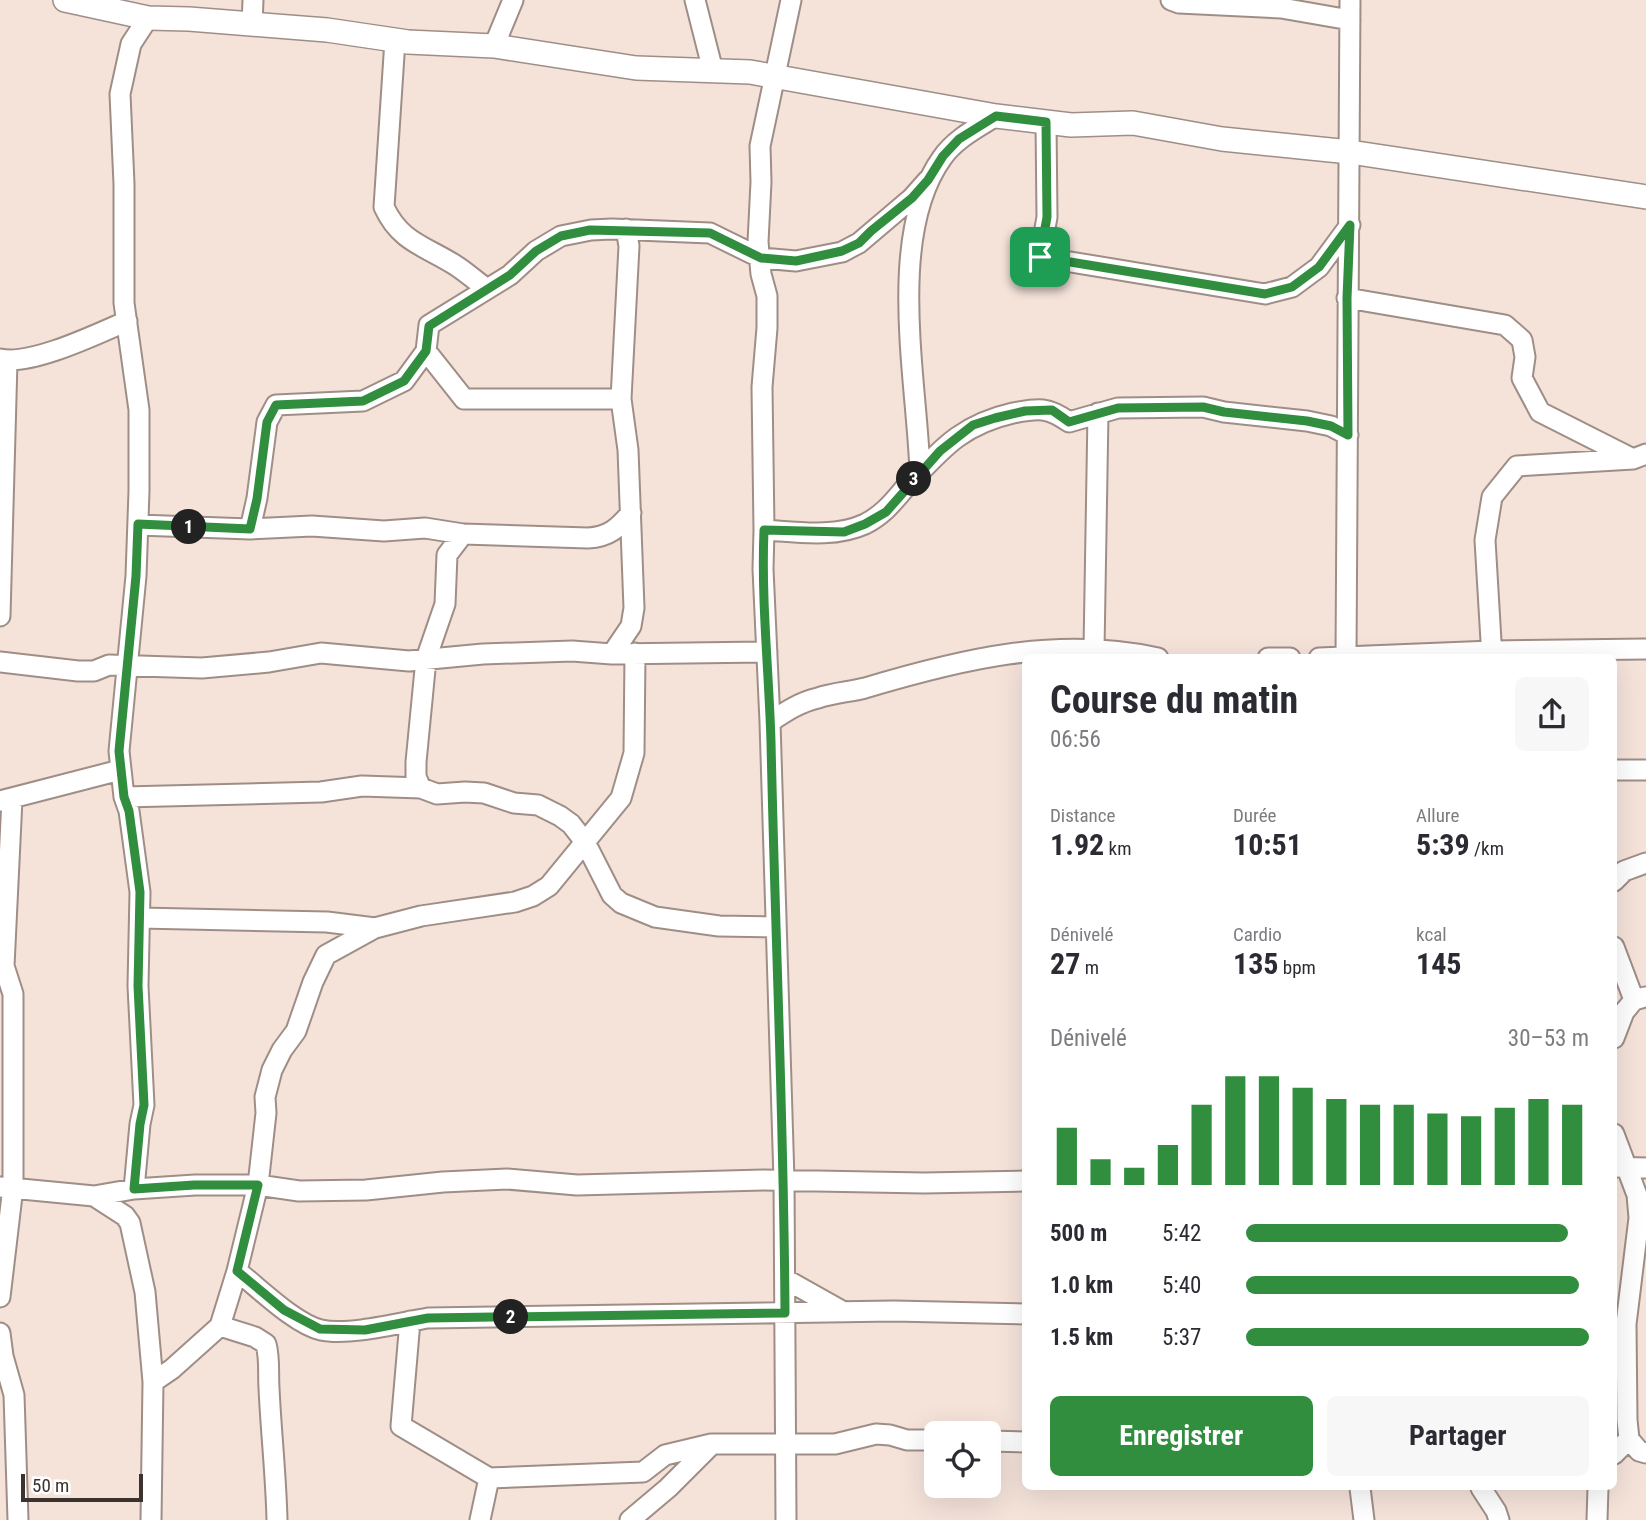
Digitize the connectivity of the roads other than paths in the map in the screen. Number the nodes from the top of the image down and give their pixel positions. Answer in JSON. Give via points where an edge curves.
{"nodes":[{"id":1,"x":253,"y":0,"type":"edge"},
{"id":2,"x":513,"y":0,"type":"edge"},
{"id":3,"x":695,"y":0,"type":"edge"},
{"id":4,"x":791,"y":0,"type":"edge"},
{"id":5,"x":1171,"y":0,"type":"edge"},
{"id":6,"x":1350,"y":0,"type":"edge"},
{"id":7,"x":71,"y":1,"type":"edge"},
{"id":8,"x":148,"y":18,"type":"junction"},
{"id":9,"x":1350,"y":20,"type":"junction"},
{"id":10,"x":252,"y":25,"type":"junction"},
{"id":11,"x":396,"y":40,"type":"junction"},
{"id":12,"x":494,"y":46,"type":"junction"},
{"id":13,"x":713,"y":71,"type":"junction"},
{"id":14,"x":774,"y":76,"type":"junction"},
{"id":15,"x":996,"y":116,"type":"junction"},
{"id":16,"x":1046,"y":122,"type":"junction"},
{"id":17,"x":1350,"y":152,"type":"junction"},
{"id":18,"x":928,"y":180,"type":"junction"},
{"id":19,"x":1646,"y":197,"type":"edge"},
{"id":20,"x":1350,"y":225,"type":"junction"},
{"id":21,"x":626,"y":229,"type":"junction"},
{"id":22,"x":761,"y":258,"type":"junction"},
{"id":23,"x":487,"y":289,"type":"junction"},
{"id":24,"x":1347,"y":298,"type":"junction"},
{"id":25,"x":127,"y":321,"type":"junction"},
{"id":26,"x":426,"y":351,"type":"junction"},
{"id":27,"x":4,"y":360,"type":"edge"},
{"id":28,"x":621,"y":399,"type":"junction"},
{"id":29,"x":1098,"y":413,"type":"junction"},
{"id":30,"x":1348,"y":435,"type":"junction"},
{"id":31,"x":1640,"y":456,"type":"edge"},
{"id":32,"x":920,"y":472,"type":"junction"},
{"id":33,"x":631,"y":513,"type":"junction"},
{"id":34,"x":138,"y":524,"type":"junction"},
{"id":35,"x":250,"y":529,"type":"junction"},
{"id":36,"x":764,"y":530,"type":"junction"},
{"id":37,"x":463,"y":534,"type":"junction"},
{"id":38,"x":0,"y":616,"type":"edge"},
{"id":39,"x":1646,"y":649,"type":"edge"},
{"id":40,"x":1094,"y":650,"type":"junction"},
{"id":41,"x":767,"y":652,"type":"junction"},
{"id":42,"x":612,"y":653,"type":"junction"},
{"id":43,"x":635,"y":653,"type":"junction"},
{"id":44,"x":1126,"y":654,"type":"edge"},
{"id":45,"x":1346,"y":654,"type":"edge"},
{"id":46,"x":1492,"y":654,"type":"edge"},
{"id":47,"x":1518,"y":654,"type":"edge"},
{"id":48,"x":426,"y":659,"type":"junction"},
{"id":49,"x":0,"y":662,"type":"edge"},
{"id":50,"x":128,"y":666,"type":"junction"},
{"id":51,"x":770,"y":722,"type":"junction"},
{"id":52,"x":120,"y":770,"type":"junction"},
{"id":53,"x":1617,"y":770,"type":"edge"},
{"id":54,"x":1646,"y":770,"type":"edge"},
{"id":55,"x":421,"y":788,"type":"junction"},
{"id":56,"x":124,"y":797,"type":"junction"},
{"id":57,"x":6,"y":800,"type":"edge"},
{"id":58,"x":585,"y":842,"type":"junction"},
{"id":59,"x":1646,"y":863,"type":"edge"},
{"id":60,"x":1617,"y":878,"type":"edge"},
{"id":61,"x":140,"y":918,"type":"junction"},
{"id":62,"x":775,"y":927,"type":"junction"},
{"id":63,"x":375,"y":928,"type":"junction"},
{"id":64,"x":1617,"y":953,"type":"edge"},
{"id":65,"x":1640,"y":998,"type":"edge"},
{"id":66,"x":1617,"y":1028,"type":"edge"},
{"id":67,"x":1620,"y":1167,"type":"edge"},
{"id":68,"x":1646,"y":1168,"type":"edge"},
{"id":69,"x":784,"y":1181,"type":"junction"},
{"id":70,"x":1022,"y":1181,"type":"edge"},
{"id":71,"x":258,"y":1185,"type":"junction"},
{"id":72,"x":6,"y":1187,"type":"edge"},
{"id":73,"x":134,"y":1189,"type":"junction"},
{"id":74,"x":94,"y":1196,"type":"junction"},
{"id":75,"x":237,"y":1271,"type":"junction"},
{"id":76,"x":785,"y":1279,"type":"junction"},
{"id":77,"x":0,"y":1297,"type":"edge"},
{"id":78,"x":1637,"y":1307,"type":"edge"},
{"id":79,"x":843,"y":1312,"type":"junction"},
{"id":80,"x":785,"y":1313,"type":"junction"},
{"id":81,"x":1022,"y":1314,"type":"edge"},
{"id":82,"x":410,"y":1321,"type":"junction"},
{"id":83,"x":220,"y":1326,"type":"junction"},
{"id":84,"x":0,"y":1333,"type":"edge"},
{"id":85,"x":153,"y":1382,"type":"junction"},
{"id":86,"x":924,"y":1440,"type":"edge"},
{"id":87,"x":1001,"y":1441,"type":"edge"},
{"id":88,"x":1022,"y":1442,"type":"edge"},
{"id":89,"x":712,"y":1444,"type":"junction"},
{"id":90,"x":785,"y":1445,"type":"junction"},
{"id":91,"x":1618,"y":1449,"type":"edge"},
{"id":92,"x":1646,"y":1453,"type":"edge"},
{"id":93,"x":489,"y":1478,"type":"junction"},
{"id":94,"x":1360,"y":1490,"type":"edge"},
{"id":95,"x":1483,"y":1490,"type":"edge"},
{"id":96,"x":1598,"y":1490,"type":"edge"},
{"id":97,"x":18,"y":1520,"type":"edge"},
{"id":98,"x":151,"y":1520,"type":"edge"},
{"id":99,"x":277,"y":1520,"type":"edge"},
{"id":100,"x":480,"y":1520,"type":"edge"},
{"id":101,"x":630,"y":1520,"type":"edge"},
{"id":102,"x":786,"y":1520,"type":"edge"},
{"id":103,"x":1364,"y":1520,"type":"edge"},
{"id":104,"x":1499,"y":1520,"type":"edge"},
{"id":105,"x":1597,"y":1520,"type":"edge"}],
"edges":[{"from":1,"to":10,"type":"street"},
{"from":2,"to":12,"type":"street"},
{"from":3,"to":13,"type":"street"},
{"from":4,"to":14,"type":"street"},
{"from":5,"to":9,"type":"street","via":[[1281,8]]},
{"from":6,"to":9,"type":"street"},
{"from":7,"to":8,"type":"street"},
{"from":8,"to":10,"type":"street"},
{"from":8,"to":25,"type":"street","via":[[131,44],[120,94]]},
{"from":9,"to":17,"type":"street"},
{"from":10,"to":11,"type":"street"},
{"from":11,"to":12,"type":"street"},
{"from":11,"to":23,"type":"street","via":[[384,207],[392,224],[406,237]]},
{"from":12,"to":13,"type":"street","via":[[636,68]]},
{"from":13,"to":14,"type":"street"},
{"from":14,"to":15,"type":"street"},
{"from":14,"to":22,"type":"street","via":[[760,146]]},
{"from":15,"to":16,"type":"street"},
{"from":15,"to":18,"type":"street","via":[[959,139]]},
{"from":16,"to":17,"type":"street","via":[[1133,123],[1222,139]]},
{"from":16,"to":20,"type":"street","via":[[1047,217],[1040,257],[1265,294],[1292,287],[1319,267]]},
{"from":17,"to":19,"type":"street"},
{"from":17,"to":20,"type":"street"},
{"from":18,"to":22,"type":"street","via":[[859,243],[842,251],[796,261]]},
{"from":18,"to":32,"type":"street","via":[[914,236],[909,308]]},
{"from":20,"to":24,"type":"street"},
{"from":21,"to":22,"type":"street","via":[[710,233]]},
{"from":21,"to":23,"type":"street","via":[[561,236]]},
{"from":21,"to":28,"type":"street"},
{"from":22,"to":36,"type":"street","via":[[767,296],[762,387]]},
{"from":23,"to":26,"type":"street","via":[[429,326]]},
{"from":24,"to":30,"type":"street"},
{"from":24,"to":31,"type":"street","via":[[1505,325],[1522,341],[1522,377],[1540,412]]},
{"from":25,"to":27,"type":"street","via":[[48,353]]},
{"from":25,"to":34,"type":"street","via":[[139,410]]},
{"from":26,"to":28,"type":"street","via":[[464,399]]},
{"from":26,"to":35,"type":"street","via":[[404,381],[363,401],[276,405],[267,422]]},
{"from":27,"to":38,"type":"street"},
{"from":28,"to":33,"type":"street"},
{"from":29,"to":30,"type":"street","via":[[1118,408],[1203,407],[1307,421]]},
{"from":29,"to":32,"type":"street","via":[[1069,422],[1052,410],[1025,411],[973,425]]},
{"from":29,"to":40,"type":"street"},
{"from":30,"to":45,"type":"street"},
{"from":31,"to":46,"type":"street","via":[[1517,466],[1492,497],[1485,540]]},
{"from":32,"to":36,"type":"street","via":[[886,512],[844,532]]},
{"from":33,"to":37,"type":"street","via":[[616,530],[601,537]]},
{"from":33,"to":42,"type":"street","via":[[634,608],[631,626]]},
{"from":34,"to":35,"type":"street"},
{"from":34,"to":50,"type":"street"},
{"from":35,"to":37,"type":"street","via":[[425,528]]},
{"from":36,"to":41,"type":"street"},
{"from":37,"to":48,"type":"street","via":[[447,555],[445,604]]},
{"from":39,"to":47,"type":"street"},
{"from":40,"to":44,"type":"street"},
{"from":40,"to":51,"type":"street","via":[[1049,648],[948,664],[808,701]]},
{"from":41,"to":43,"type":"street"},
{"from":41,"to":51,"type":"street"},
{"from":42,"to":43,"type":"street"},
{"from":42,"to":48,"type":"street"},
{"from":43,"to":58,"type":"street","via":[[634,753],[621,798]]},
{"from":48,"to":50,"type":"street","via":[[321,653],[202,668]]},
{"from":48,"to":55,"type":"street","via":[[416,762]]},
{"from":49,"to":50,"type":"street","via":[[78,671]]},
{"from":50,"to":52,"type":"street"},
{"from":51,"to":62,"type":"street"},
{"from":52,"to":56,"type":"street"},
{"from":52,"to":57,"type":"street"},
{"from":53,"to":54,"type":"street"},
{"from":55,"to":56,"type":"street","via":[[362,786],[321,792]]},
{"from":55,"to":58,"type":"street","via":[[438,794],[484,793],[538,805],[571,824]]},
{"from":56,"to":61,"type":"street"},
{"from":57,"to":72,"type":"street","via":[[4,966],[13,994]]},
{"from":58,"to":62,"type":"street","via":[[612,895],[621,903],[655,917],[719,926]]},
{"from":58,"to":63,"type":"street","via":[[549,886],[533,896]]},
{"from":59,"to":60,"type":"street"},
{"from":61,"to":63,"type":"street","via":[[327,922]]},
{"from":61,"to":73,"type":"street","via":[[144,1105]]},
{"from":62,"to":69,"type":"street"},
{"from":63,"to":71,"type":"street","via":[[326,955],[296,1031],[272,1070],[265,1097]]},
{"from":64,"to":65,"type":"street"},
{"from":65,"to":66,"type":"street","via":[[1624,1012]]},
{"from":67,"to":68,"type":"street"},
{"from":67,"to":78,"type":"street","via":[[1637,1195]]},
{"from":69,"to":70,"type":"street"},
{"from":69,"to":71,"type":"street","via":[[577,1185],[507,1179],[299,1191]]},
{"from":69,"to":76,"type":"street"},
{"from":71,"to":73,"type":"street"},
{"from":71,"to":75,"type":"street"},
{"from":72,"to":74,"type":"street"},
{"from":72,"to":77,"type":"street"},
{"from":73,"to":74,"type":"street"},
{"from":74,"to":85,"type":"street","via":[[130,1223],[145,1292]]},
{"from":75,"to":82,"type":"street","via":[[284,1310],[320,1329],[365,1330]]},
{"from":75,"to":83,"type":"street"},
{"from":76,"to":79,"type":"street"},
{"from":76,"to":80,"type":"street"},
{"from":78,"to":91,"type":"street","via":[[1626,1324],[1626,1406]]},
{"from":79,"to":80,"type":"street"},
{"from":79,"to":81,"type":"street"},
{"from":80,"to":82,"type":"street"},
{"from":80,"to":90,"type":"street"},
{"from":82,"to":93,"type":"street","via":[[401,1426]]},
{"from":83,"to":85,"type":"street"},
{"from":83,"to":99,"type":"street","via":[[266,1344]]},
{"from":84,"to":97,"type":"street","via":[[14,1395]]},
{"from":85,"to":98,"type":"street"},
{"from":86,"to":90,"type":"street","via":[[876,1434],[835,1444]]},
{"from":87,"to":88,"type":"street"},
{"from":89,"to":90,"type":"street"},
{"from":89,"to":93,"type":"street","via":[[666,1455],[643,1472]]},
{"from":89,"to":101,"type":"street"},
{"from":90,"to":102,"type":"street"},
{"from":91,"to":92,"type":"street"},
{"from":93,"to":100,"type":"street"},
{"from":94,"to":103,"type":"street"},
{"from":95,"to":104,"type":"street"},
{"from":96,"to":105,"type":"street"}]}
